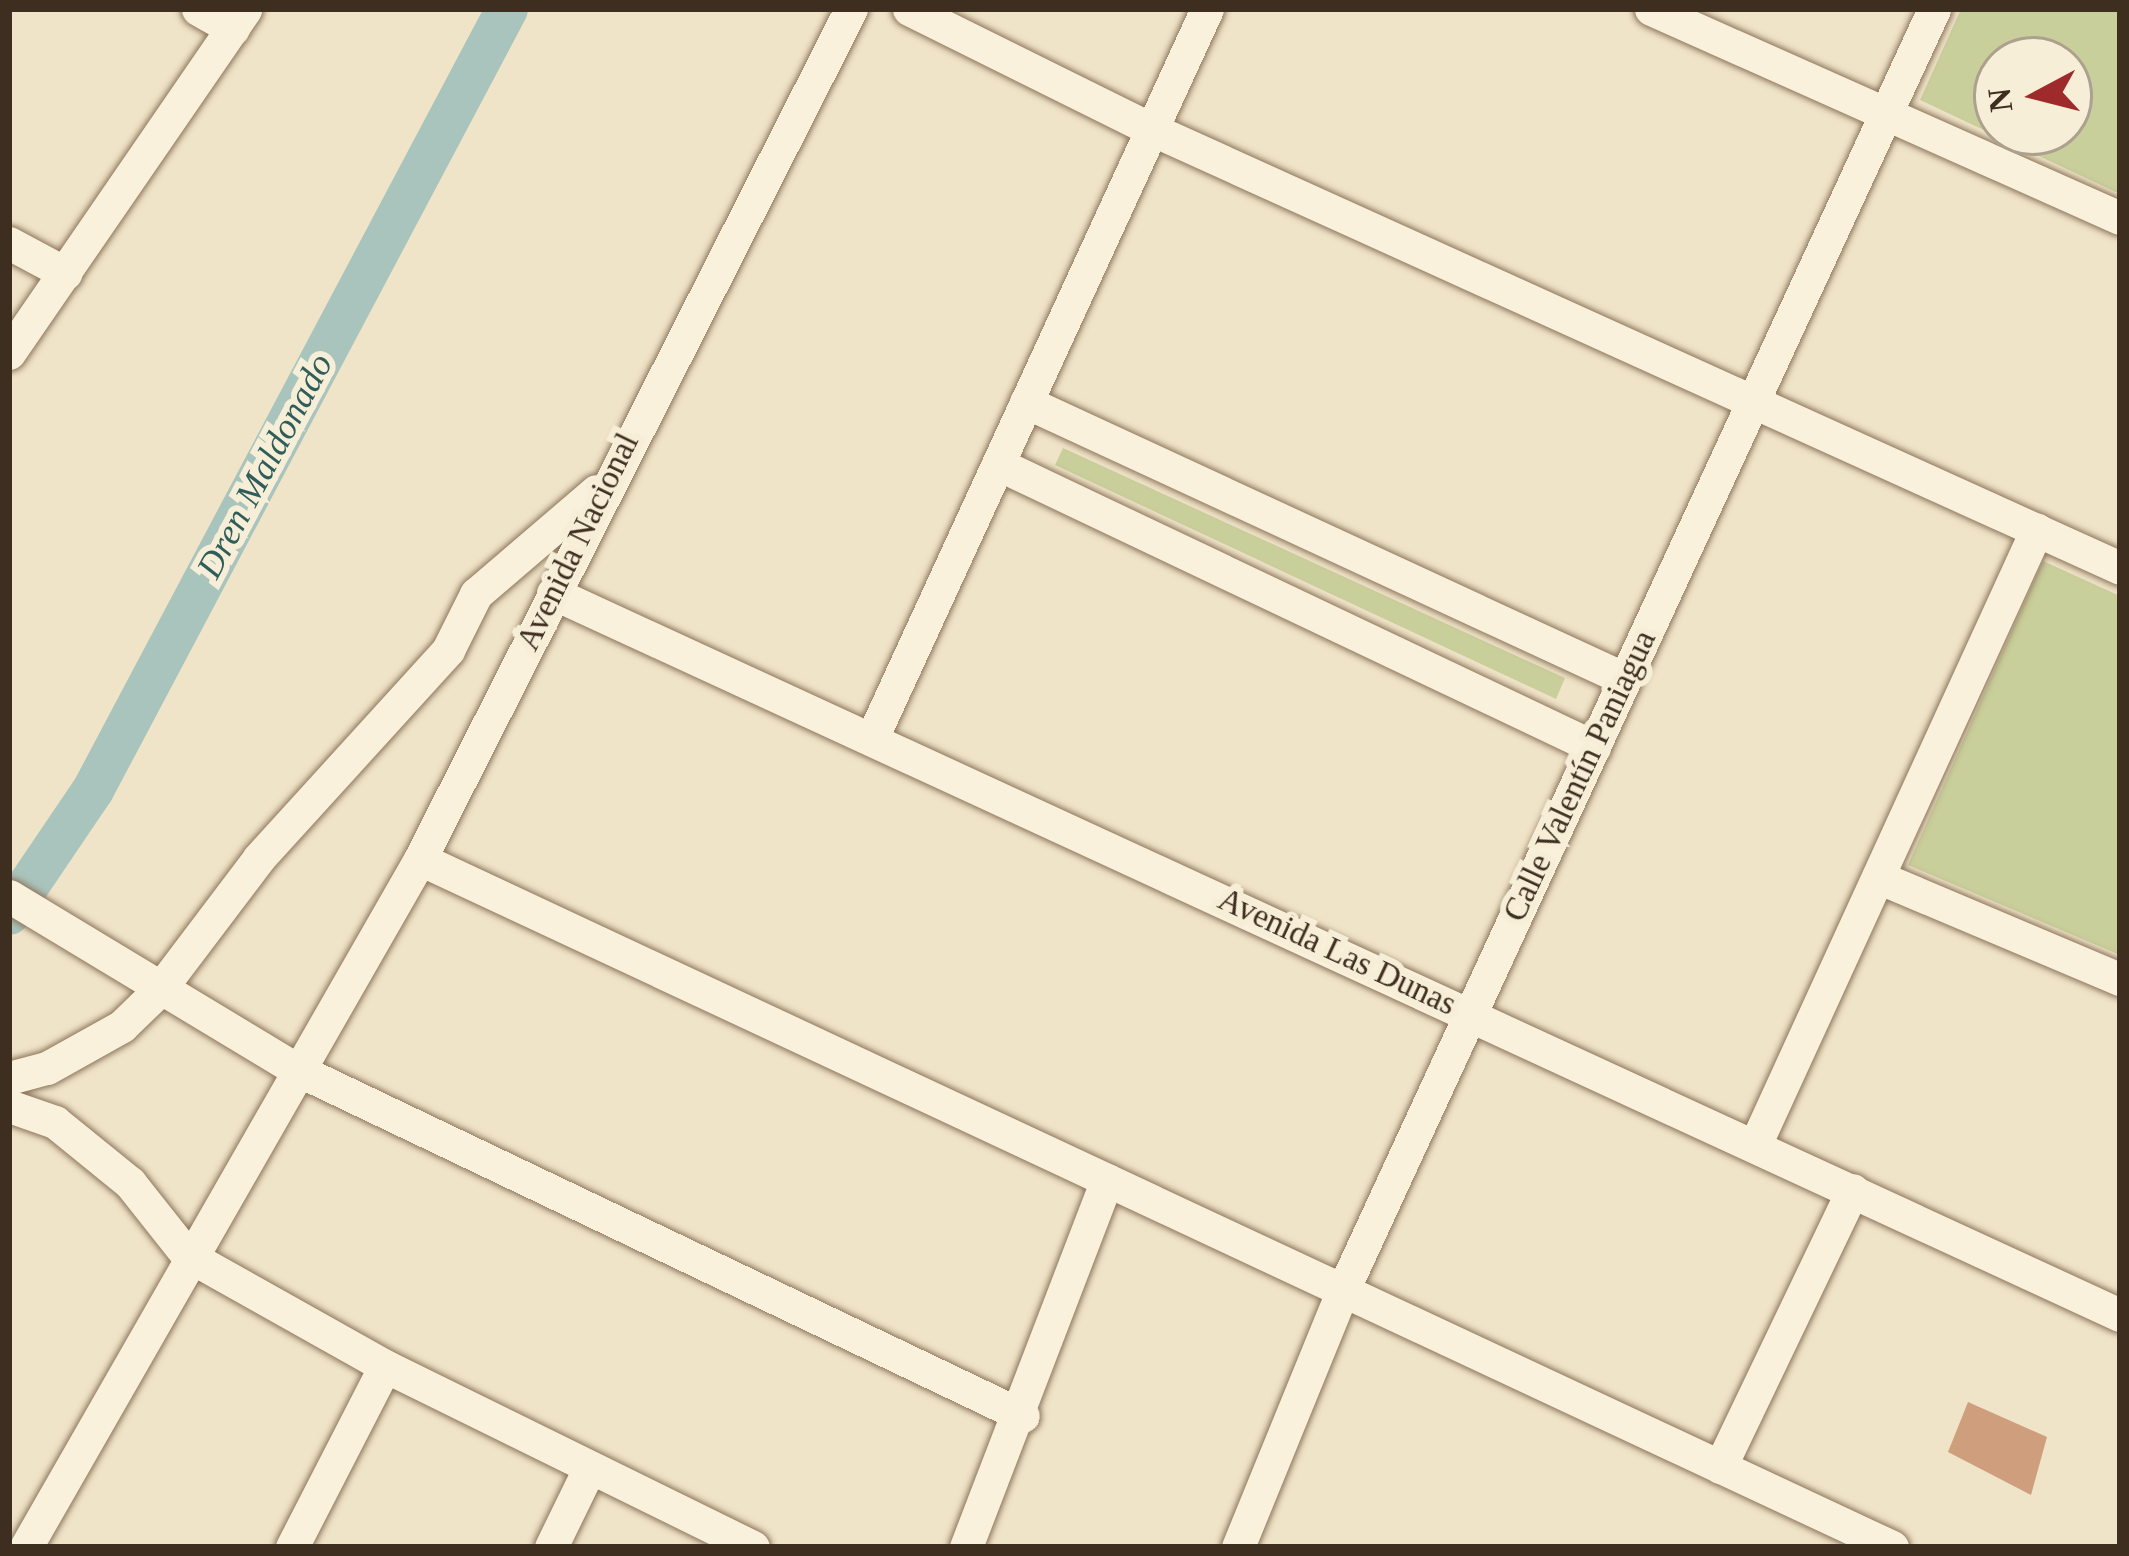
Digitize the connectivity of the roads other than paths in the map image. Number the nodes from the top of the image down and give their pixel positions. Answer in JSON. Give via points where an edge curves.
{"nodes":[{"id":1,"x":198,"y":9,"type":"edge"},
{"id":2,"x":851,"y":9,"type":"edge"},
{"id":3,"x":909,"y":9,"type":"edge"},
{"id":4,"x":1207,"y":9,"type":"edge"},
{"id":5,"x":1651,"y":9,"type":"edge"},
{"id":6,"x":1934,"y":9,"type":"edge"},
{"id":7,"x":239,"y":19,"type":"edge"},
{"id":8,"x":1888,"y":109,"type":"junction"},
{"id":9,"x":1151,"y":129,"type":"junction"},
{"id":10,"x":2120,"y":218,"type":"edge"},
{"id":11,"x":9,"y":243,"type":"edge"},
{"id":12,"x":64,"y":272,"type":"junction"},
{"id":13,"x":9,"y":353,"type":"edge"},
{"id":14,"x":1755,"y":396,"type":"junction"},
{"id":15,"x":1026,"y":402,"type":"junction"},
{"id":16,"x":998,"y":464,"type":"junction"},
{"id":17,"x":607,"y":483,"type":"junction"},
{"id":18,"x":2037,"y":529,"type":"junction"},
{"id":19,"x":2120,"y":568,"type":"edge"},
{"id":20,"x":553,"y":592,"type":"junction"},
{"id":21,"x":1625,"y":680,"type":"junction"},
{"id":22,"x":872,"y":738,"type":"junction"},
{"id":23,"x":1594,"y":747,"type":"junction"},
{"id":24,"x":420,"y":859,"type":"junction"},
{"id":25,"x":1878,"y":877,"type":"junction"},
{"id":26,"x":9,"y":896,"type":"edge"},
{"id":27,"x":2120,"y":979,"type":"edge"},
{"id":28,"x":160,"y":989,"type":"junction"},
{"id":29,"x":1471,"y":1013,"type":"junction"},
{"id":30,"x":298,"y":1070,"type":"junction"},
{"id":31,"x":9,"y":1078,"type":"edge"},
{"id":32,"x":9,"y":1106,"type":"edge"},
{"id":33,"x":1755,"y":1145,"type":"junction"},
{"id":34,"x":1107,"y":1180,"type":"junction"},
{"id":35,"x":1852,"y":1190,"type":"junction"},
{"id":36,"x":187,"y":1256,"type":"junction"},
{"id":37,"x":1343,"y":1290,"type":"junction"},
{"id":38,"x":2120,"y":1315,"type":"edge"},
{"id":39,"x":386,"y":1366,"type":"junction"},
{"id":40,"x":1022,"y":1416,"type":"junction"},
{"id":41,"x":1720,"y":1467,"type":"junction"},
{"id":42,"x":589,"y":1469,"type":"junction"},
{"id":43,"x":26,"y":1547,"type":"edge"},
{"id":44,"x":292,"y":1547,"type":"edge"},
{"id":45,"x":551,"y":1547,"type":"edge"},
{"id":46,"x":753,"y":1547,"type":"edge"},
{"id":47,"x":966,"y":1547,"type":"edge"},
{"id":48,"x":1238,"y":1547,"type":"edge"},
{"id":49,"x":1892,"y":1547,"type":"edge"}],
"edges":[{"from":1,"to":7,"type":"street"},
{"from":2,"to":17,"type":"street","name":"Avenida Nacional"},
{"from":3,"to":9,"type":"street"},
{"from":4,"to":9,"type":"street"},
{"from":5,"to":8,"type":"street"},
{"from":6,"to":8,"type":"street","name":"Calle Valentín Paniagua"},
{"from":7,"to":12,"type":"street"},
{"from":8,"to":10,"type":"street"},
{"from":8,"to":14,"type":"street","name":"Calle Valentín Paniagua"},
{"from":9,"to":14,"type":"street"},
{"from":9,"to":15,"type":"street"},
{"from":11,"to":12,"type":"street"},
{"from":12,"to":13,"type":"street"},
{"from":14,"to":18,"type":"street"},
{"from":14,"to":21,"type":"street","name":"Calle Valentín Paniagua"},
{"from":15,"to":16,"type":"street"},
{"from":15,"to":21,"type":"street"},
{"from":16,"to":22,"type":"street"},
{"from":16,"to":23,"type":"street"},
{"from":17,"to":20,"type":"street","name":"Avenida Nacional"},
{"from":17,"to":28,"type":"street","via":[[476,594],[448,650],[259,858]]},
{"from":18,"to":19,"type":"street"},
{"from":18,"to":25,"type":"street"},
{"from":20,"to":22,"type":"street","name":"Avenida Las Dunas"},
{"from":20,"to":24,"type":"street","name":"Avenida Nacional"},
{"from":21,"to":23,"type":"street","name":"Calle Valentín Paniagua"},
{"from":22,"to":29,"type":"street","name":"Avenida Las Dunas"},
{"from":23,"to":29,"type":"street","name":"Calle Valentín Paniagua"},
{"from":24,"to":30,"type":"street","name":"Avenida Nacional"},
{"from":24,"to":34,"type":"street"},
{"from":25,"to":27,"type":"street"},
{"from":25,"to":33,"type":"street"},
{"from":26,"to":28,"type":"street"},
{"from":28,"to":30,"type":"street"},
{"from":28,"to":31,"type":"street","via":[[122,1026],[47,1068]]},
{"from":29,"to":33,"type":"street","name":"Avenida Las Dunas"},
{"from":29,"to":37,"type":"street","name":"Calle Valentín Paniagua"},
{"from":30,"to":36,"type":"street","name":"Avenida Nacional"},
{"from":30,"to":40,"type":"street"},
{"from":32,"to":36,"type":"street","via":[[55,1122],[130,1184]]},
{"from":33,"to":35,"type":"street","name":"Avenida Las Dunas"},
{"from":34,"to":37,"type":"street"},
{"from":34,"to":40,"type":"street"},
{"from":35,"to":38,"type":"street","name":"Avenida Las Dunas"},
{"from":35,"to":41,"type":"street"},
{"from":36,"to":39,"type":"street"},
{"from":36,"to":43,"type":"street","name":"Avenida Nacional"},
{"from":37,"to":41,"type":"street"},
{"from":37,"to":48,"type":"street","name":"Calle Valentín Paniagua"},
{"from":39,"to":42,"type":"street"},
{"from":39,"to":44,"type":"street"},
{"from":40,"to":47,"type":"street"},
{"from":41,"to":49,"type":"street"},
{"from":42,"to":45,"type":"street"},
{"from":42,"to":46,"type":"street"}]}
